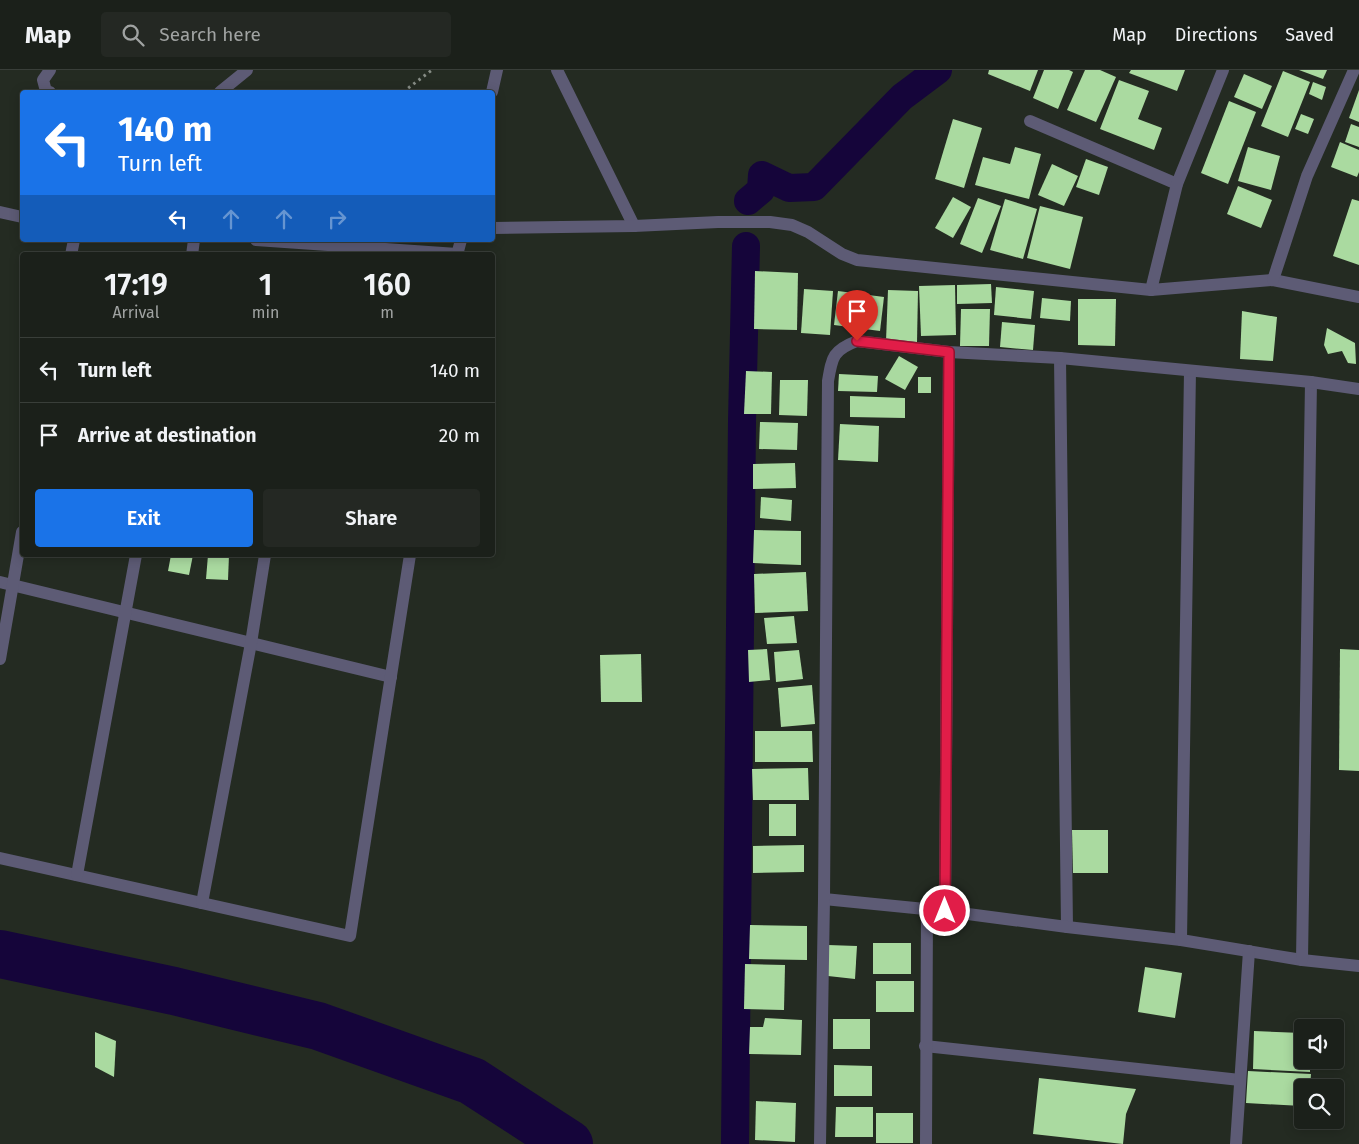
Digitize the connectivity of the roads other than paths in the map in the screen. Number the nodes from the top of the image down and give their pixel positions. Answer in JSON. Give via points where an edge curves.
{"nodes":[{"id":1,"x":50,"y":70,"type":"edge"},
{"id":2,"x":247,"y":70,"type":"edge"},
{"id":3,"x":497,"y":70,"type":"edge"},
{"id":4,"x":557,"y":70,"type":"edge"},
{"id":5,"x":1223,"y":70,"type":"edge"},
{"id":6,"x":1354,"y":70,"type":"edge"},
{"id":7,"x":46,"y":90,"type":"edge"},
{"id":8,"x":222,"y":90,"type":"edge"},
{"id":9,"x":492,"y":90,"type":"edge"},
{"id":10,"x":1030,"y":121,"type":"dead end"},
{"id":11,"x":1177,"y":184,"type":"junction"},
{"id":12,"x":0,"y":212,"type":"edge"},
{"id":13,"x":20,"y":217,"type":"edge"},
{"id":14,"x":634,"y":226,"type":"junction"},
{"id":15,"x":495,"y":228,"type":"edge"},
{"id":16,"x":267,"y":242,"type":"edge"},
{"id":17,"x":313,"y":250,"type":"edge"},
{"id":18,"x":371,"y":252,"type":"edge"},
{"id":19,"x":1273,"y":280,"type":"junction"},
{"id":20,"x":1151,"y":290,"type":"junction"},
{"id":21,"x":1359,"y":298,"type":"edge"},
{"id":22,"x":949,"y":352,"type":"junction"},
{"id":23,"x":1060,"y":358,"type":"junction"},
{"id":24,"x":1190,"y":371,"type":"junction"},
{"id":25,"x":1311,"y":382,"type":"junction"},
{"id":26,"x":1359,"y":389,"type":"edge"},
{"id":27,"x":20,"y":544,"type":"edge"},
{"id":28,"x":136,"y":557,"type":"edge"},
{"id":29,"x":265,"y":557,"type":"edge"},
{"id":30,"x":410,"y":557,"type":"edge"},
{"id":31,"x":0,"y":582,"type":"edge"},
{"id":32,"x":13,"y":584,"type":"junction"},
{"id":33,"x":126,"y":612,"type":"junction"},
{"id":34,"x":252,"y":643,"type":"junction"},
{"id":35,"x":0,"y":659,"type":"edge"},
{"id":36,"x":391,"y":677,"type":"junction"},
{"id":37,"x":0,"y":858,"type":"edge"},
{"id":38,"x":77,"y":875,"type":"junction"},
{"id":39,"x":824,"y":899,"type":"junction"},
{"id":40,"x":202,"y":903,"type":"junction"},
{"id":41,"x":927,"y":910,"type":"junction"},
{"id":42,"x":945,"y":911,"type":"junction"},
{"id":43,"x":1067,"y":927,"type":"junction"},
{"id":44,"x":1182,"y":940,"type":"junction"},
{"id":45,"x":1249,"y":951,"type":"junction"},
{"id":46,"x":1302,"y":960,"type":"junction"},
{"id":47,"x":1359,"y":966,"type":"edge"},
{"id":48,"x":926,"y":1046,"type":"junction"},
{"id":49,"x":1240,"y":1080,"type":"junction"},
{"id":50,"x":820,"y":1144,"type":"edge"},
{"id":51,"x":926,"y":1144,"type":"edge"},
{"id":52,"x":1236,"y":1144,"type":"edge"}],
"edges":[{"from":1,"to":7,"type":"street","via":[[43,80]]},
{"from":2,"to":8,"type":"street"},
{"from":3,"to":9,"type":"street"},
{"from":4,"to":14,"type":"street"},
{"from":5,"to":11,"type":"street"},
{"from":6,"to":19,"type":"street","via":[[1307,176]]},
{"from":10,"to":11,"type":"street"},
{"from":11,"to":20,"type":"street"},
{"from":12,"to":13,"type":"street"},
{"from":14,"to":15,"type":"street"},
{"from":14,"to":20,"type":"street","via":[[759,221],[784,224],[808,232],[857,260]]},
{"from":16,"to":17,"type":"street"},
{"from":17,"to":18,"type":"street"},
{"from":19,"to":20,"type":"street"},
{"from":19,"to":21,"type":"street"},
{"from":22,"to":23,"type":"street"},
{"from":22,"to":39,"type":"street","via":[[857,341],[843,346],[832,358],[828,381]]},
{"from":22,"to":42,"type":"street"},
{"from":23,"to":24,"type":"street"},
{"from":23,"to":43,"type":"street"},
{"from":24,"to":25,"type":"street"},
{"from":24,"to":44,"type":"street"},
{"from":25,"to":26,"type":"street"},
{"from":25,"to":46,"type":"street"},
{"from":27,"to":32,"type":"street"},
{"from":28,"to":33,"type":"street"},
{"from":29,"to":34,"type":"street"},
{"from":30,"to":36,"type":"street"},
{"from":31,"to":32,"type":"street"},
{"from":32,"to":33,"type":"street"},
{"from":32,"to":35,"type":"street"},
{"from":33,"to":34,"type":"street"},
{"from":33,"to":38,"type":"street"},
{"from":34,"to":36,"type":"street"},
{"from":34,"to":40,"type":"street"},
{"from":36,"to":40,"type":"street","via":[[350,936]]},
{"from":37,"to":38,"type":"street"},
{"from":38,"to":40,"type":"street"},
{"from":39,"to":41,"type":"street"},
{"from":39,"to":50,"type":"street"},
{"from":41,"to":42,"type":"street"},
{"from":41,"to":48,"type":"street"},
{"from":42,"to":43,"type":"street"},
{"from":43,"to":44,"type":"street"},
{"from":44,"to":45,"type":"street"},
{"from":45,"to":46,"type":"street"},
{"from":45,"to":49,"type":"street"},
{"from":46,"to":47,"type":"street"},
{"from":48,"to":49,"type":"street"},
{"from":48,"to":51,"type":"street"},
{"from":49,"to":52,"type":"street"}]}
